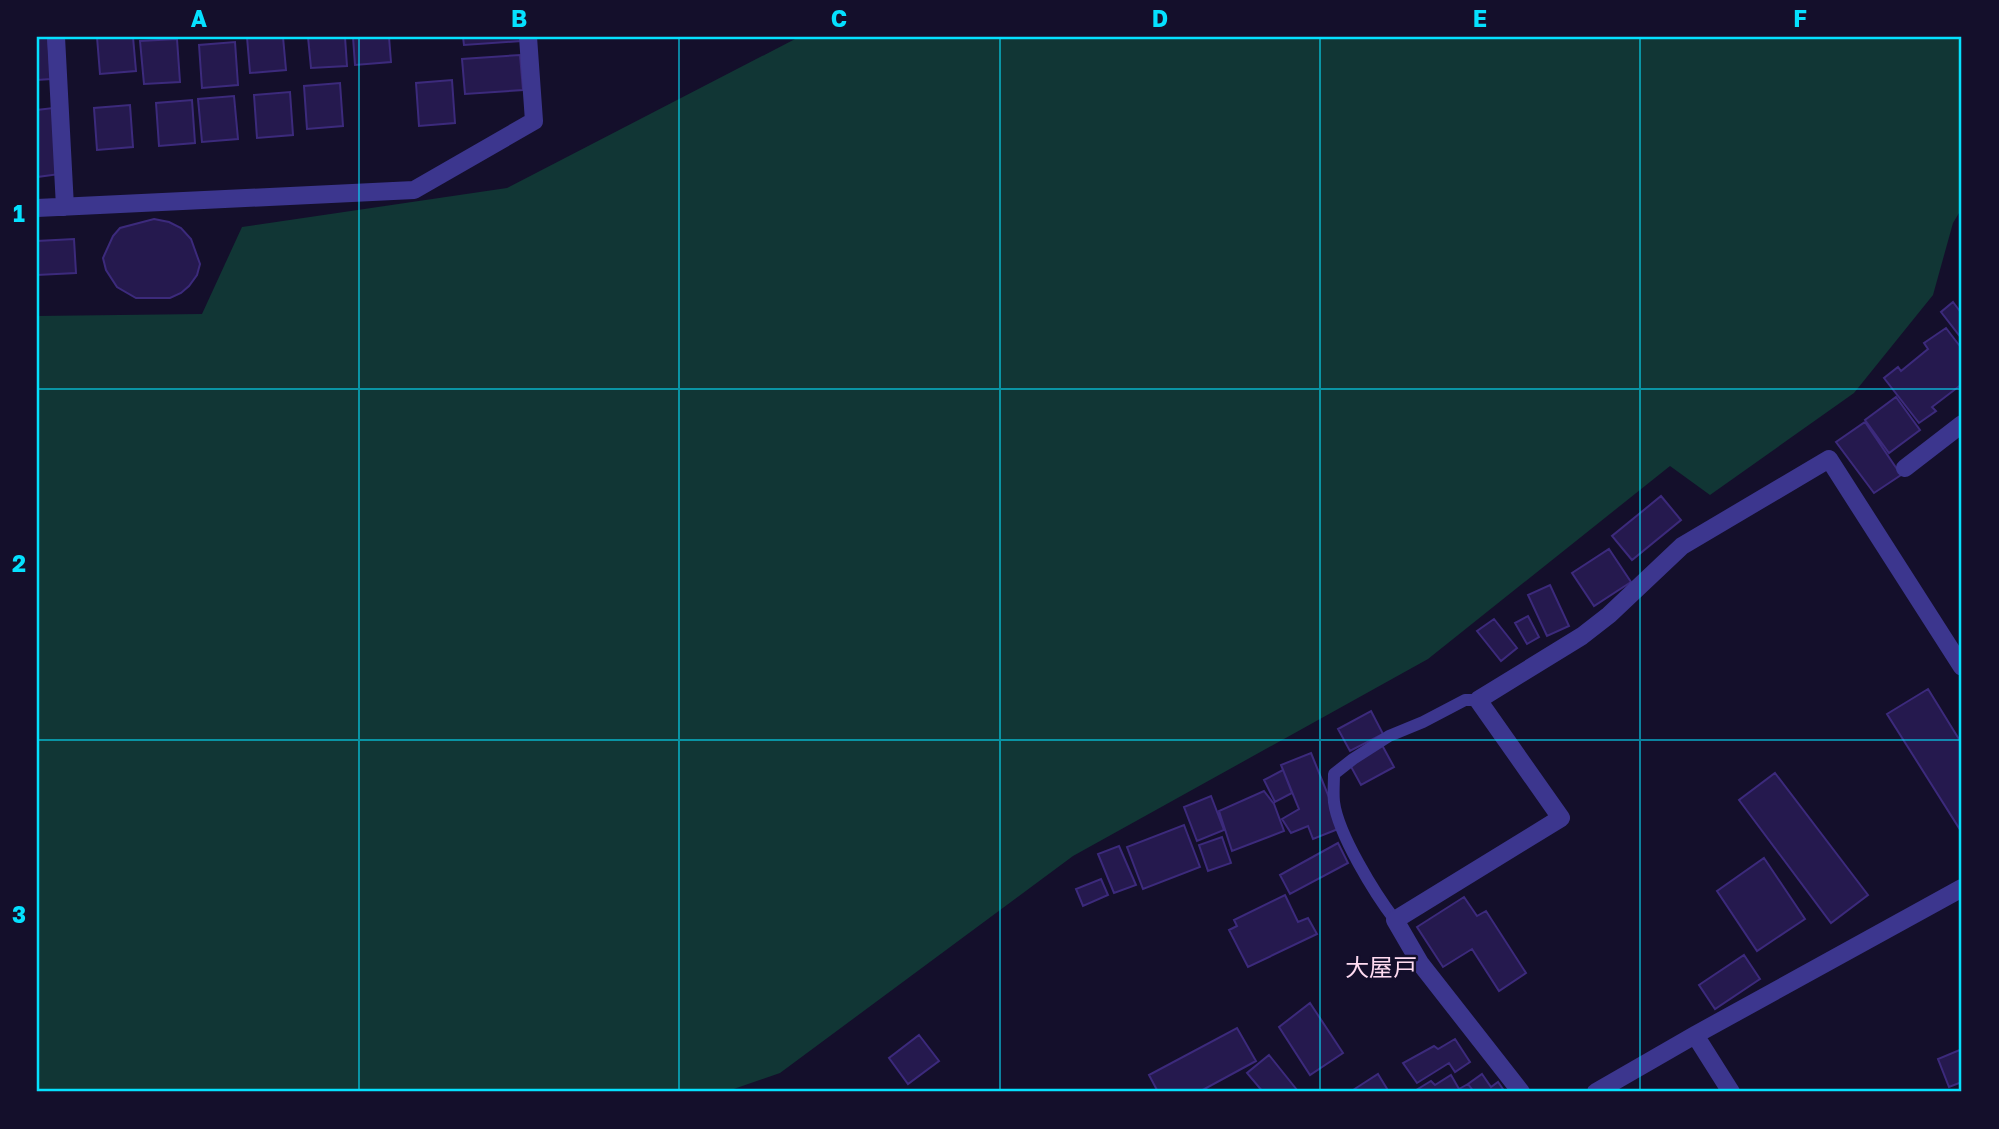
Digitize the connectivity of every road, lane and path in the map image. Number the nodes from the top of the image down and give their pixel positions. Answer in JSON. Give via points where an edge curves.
{"nodes":[{"id":1,"x":56,"y":37,"type":"edge"},
{"id":2,"x":528,"y":37,"type":"edge"},
{"id":3,"x":65,"y":207,"type":"junction"},
{"id":4,"x":37,"y":208,"type":"edge"},
{"id":5,"x":1962,"y":424,"type":"edge"},
{"id":6,"x":1905,"y":468,"type":"dead end"},
{"id":7,"x":1962,"y":667,"type":"edge"},
{"id":8,"x":1478,"y":699,"type":"junction"},
{"id":9,"x":1962,"y":888,"type":"edge"},
{"id":10,"x":1395,"y":920,"type":"junction"},
{"id":11,"x":1695,"y":1035,"type":"junction"},
{"id":12,"x":1521,"y":1092,"type":"edge"},
{"id":13,"x":1596,"y":1092,"type":"edge"},
{"id":14,"x":1731,"y":1092,"type":"edge"}],
"edges":[{"from":1,"to":3,"type":"street"},
{"from":2,"to":3,"type":"street","via":[[534,121],[414,190]]},
{"from":3,"to":4,"type":"street"},
{"from":5,"to":6,"type":"street"},
{"from":7,"to":8,"type":"street","via":[[1829,459],[1682,546],[1582,636]]},
{"from":8,"to":10,"type":"lane","via":[[1465,700],[1389,736],[1334,774],[1334,802],[1343,830]]},
{"from":8,"to":10,"type":"street","via":[[1560,818]]},
{"from":9,"to":11,"type":"street"},
{"from":10,"to":12,"type":"street","via":[[1420,963]]},
{"from":11,"to":13,"type":"street"},
{"from":11,"to":14,"type":"street"}]}
